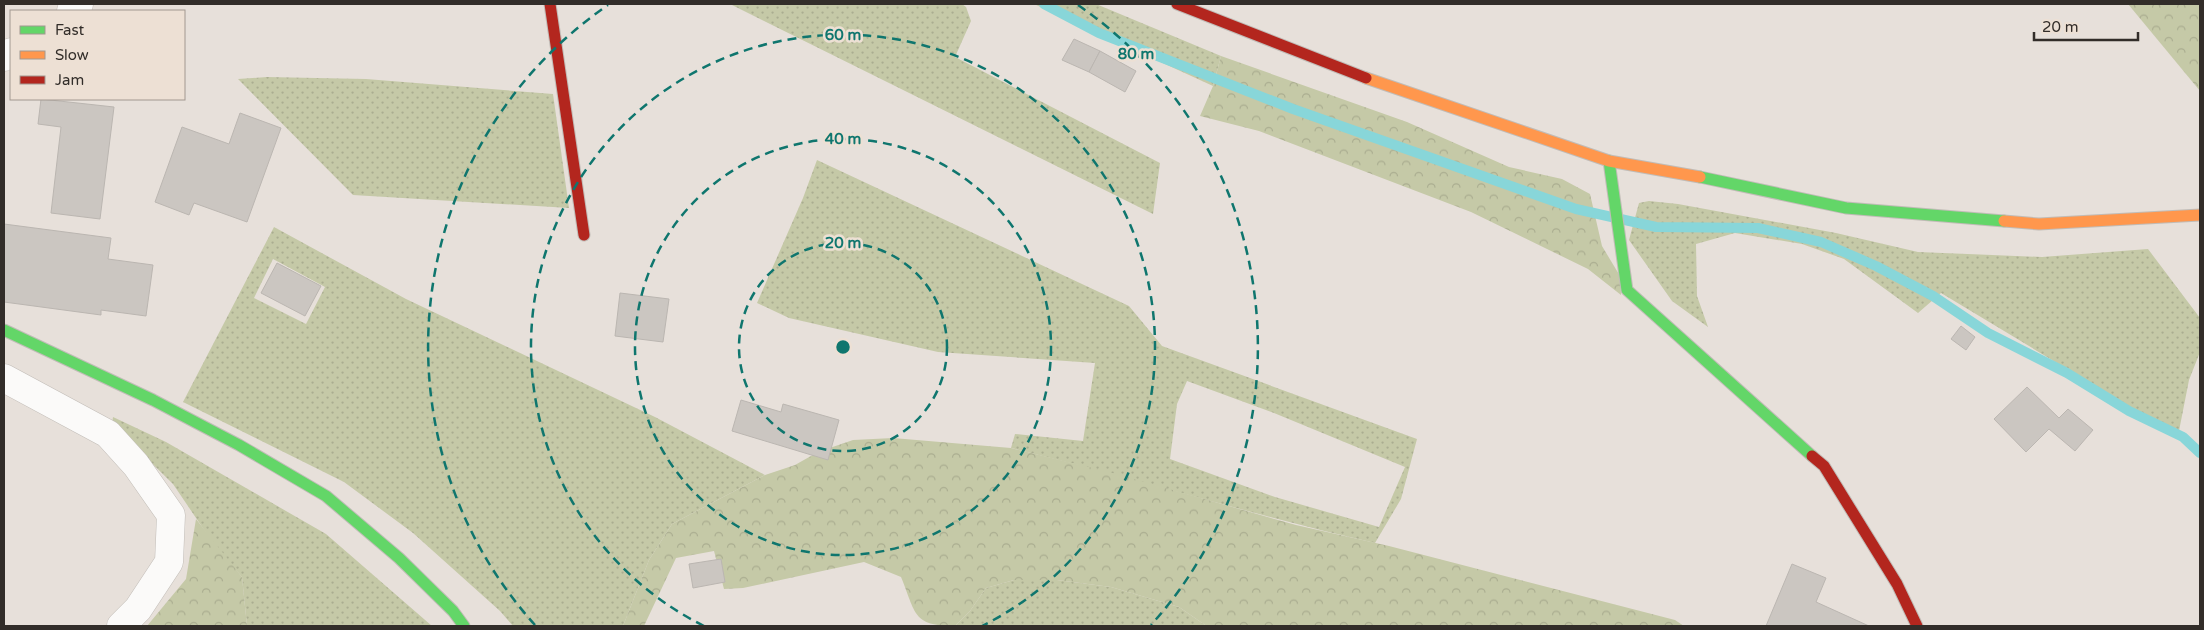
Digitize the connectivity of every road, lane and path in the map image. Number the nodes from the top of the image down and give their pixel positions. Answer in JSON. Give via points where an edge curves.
{"nodes":[{"id":1,"x":550,"y":4,"type":"edge"},
{"id":2,"x":1177,"y":4,"type":"edge"},
{"id":3,"x":1609,"y":161,"type":"junction"},
{"id":4,"x":2200,"y":215,"type":"edge"},
{"id":5,"x":584,"y":235,"type":"dead end"},
{"id":6,"x":4,"y":330,"type":"edge"},
{"id":7,"x":4,"y":378,"type":"edge"},
{"id":8,"x":121,"y":626,"type":"edge"},
{"id":9,"x":464,"y":626,"type":"edge"},
{"id":10,"x":1917,"y":626,"type":"edge"}],
"edges":[{"from":1,"to":5,"type":"street"},
{"from":2,"to":3,"type":"street","via":[[1386,85]]},
{"from":3,"to":4,"type":"street","via":[[1660,168],[1846,208],[2039,224]]},
{"from":3,"to":10,"type":"street","via":[[1627,290],[1824,466],[1897,584]]},
{"from":6,"to":9,"type":"street","via":[[153,400],[326,496],[399,558]]},
{"from":7,"to":8,"type":"street","via":[[108,434],[136,465],[171,515],[168,562],[138,609]]}]}
